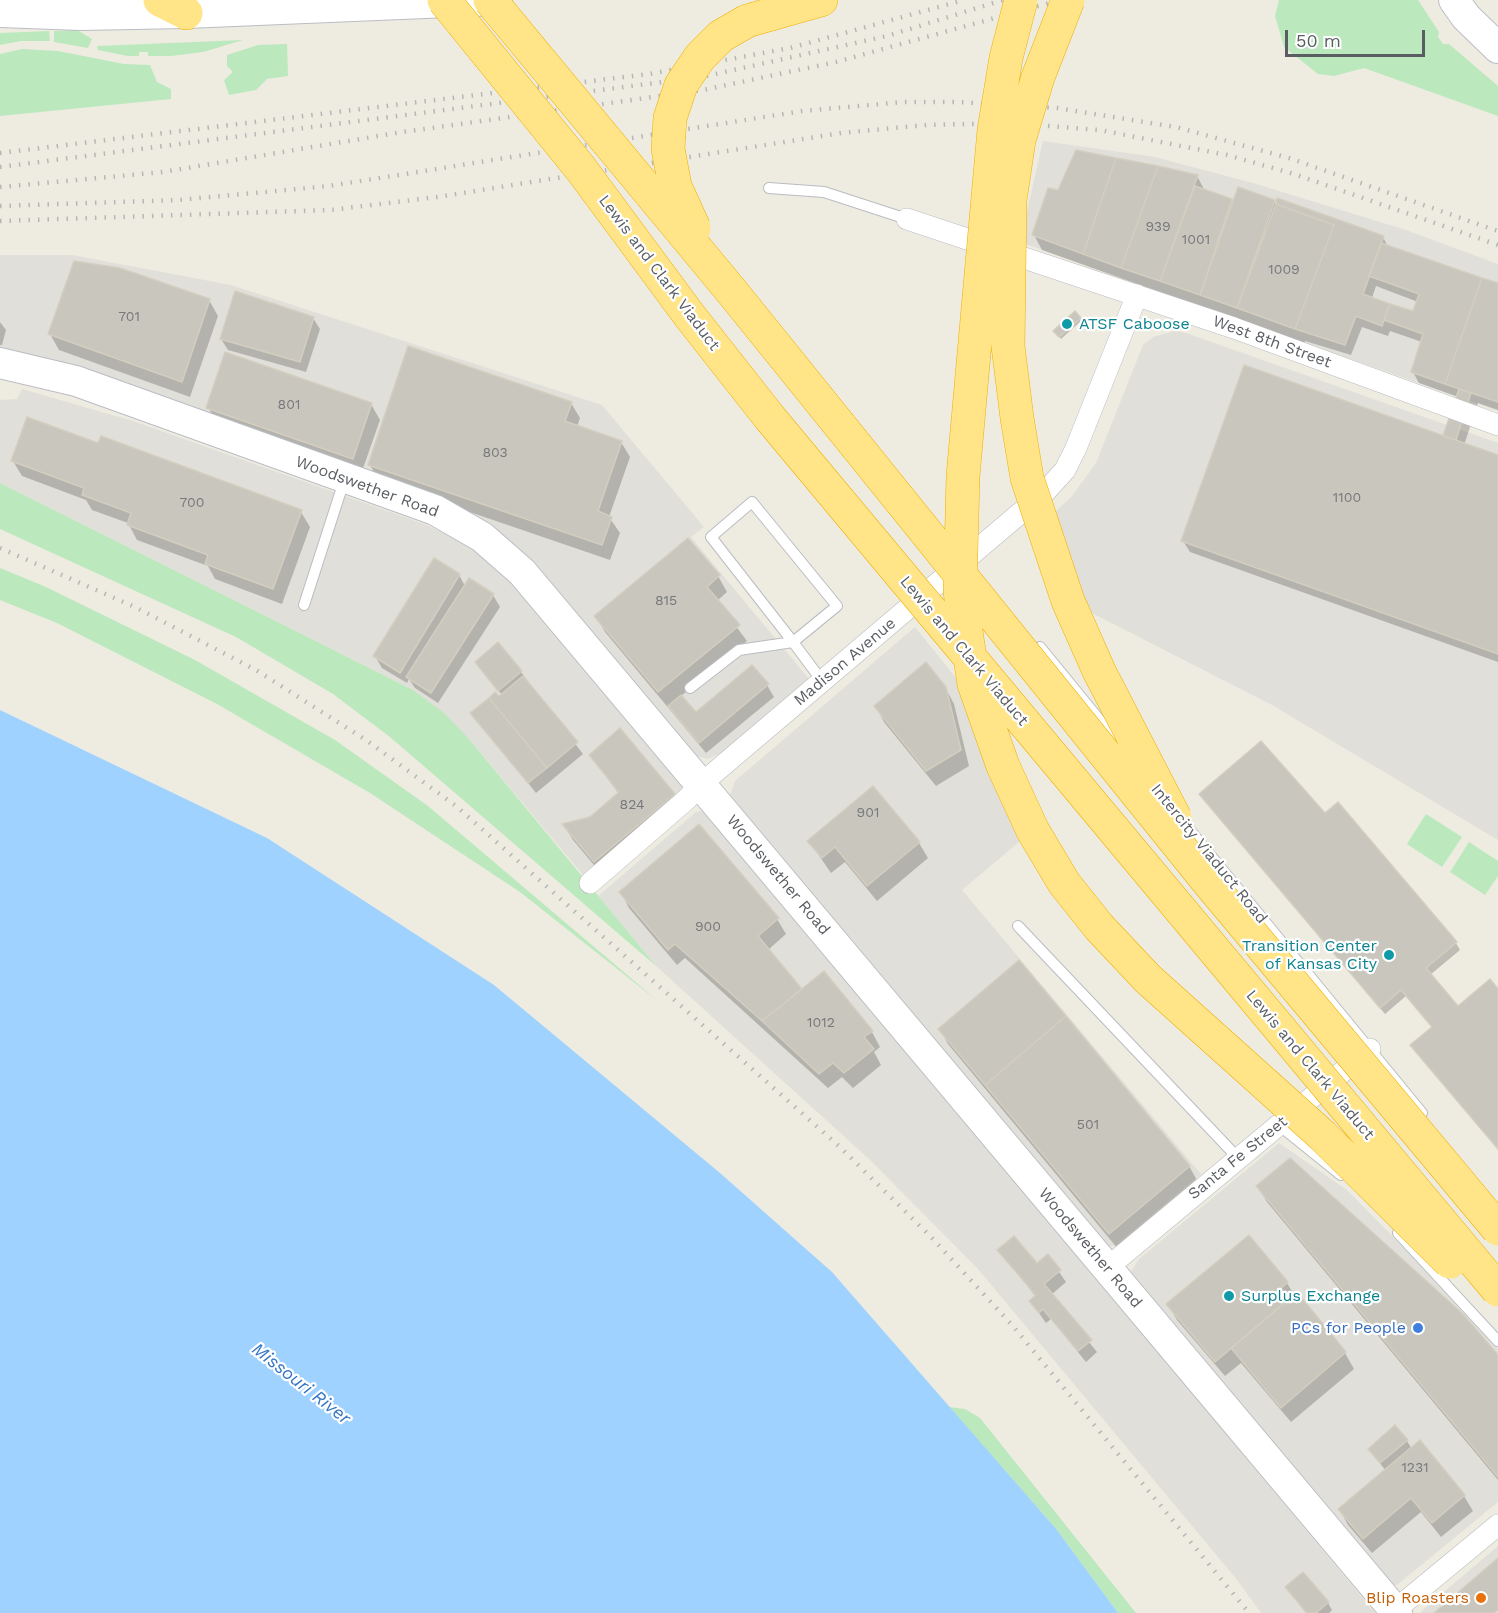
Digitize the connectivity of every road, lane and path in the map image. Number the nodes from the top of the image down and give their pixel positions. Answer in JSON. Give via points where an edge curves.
{"nodes":[{"id":1,"x":444,"y":0,"type":"edge"},
{"id":2,"x":490,"y":0,"type":"edge"},
{"id":3,"x":497,"y":0,"type":"edge"},
{"id":4,"x":821,"y":0,"type":"edge"},
{"id":5,"x":1021,"y":0,"type":"edge"},
{"id":6,"x":1068,"y":0,"type":"edge"},
{"id":7,"x":1454,"y":0,"type":"edge"},
{"id":8,"x":173,"y":7,"type":"edge"},
{"id":9,"x":79,"y":8,"type":"edge"},
{"id":10,"x":0,"y":12,"type":"edge"},
{"id":11,"x":1498,"y":48,"type":"edge"},
{"id":12,"x":769,"y":188,"type":"dead end"},
{"id":13,"x":907,"y":219,"type":"joint"},
{"id":14,"x":733,"y":293,"type":"junction"},
{"id":15,"x":1137,"y":295,"type":"junction"},
{"id":16,"x":0,"y":363,"type":"edge"},
{"id":17,"x":1498,"y":425,"type":"edge"},
{"id":18,"x":345,"y":478,"type":"junction"},
{"id":19,"x":304,"y":605,"type":"dead end"},
{"id":20,"x":1034,"y":640,"type":"dead end"},
{"id":21,"x":793,"y":642,"type":"junction"},
{"id":22,"x":822,"y":681,"type":"junction"},
{"id":23,"x":690,"y":688,"type":"dead end"},
{"id":24,"x":701,"y":784,"type":"junction"},
{"id":25,"x":590,"y":883,"type":"dead end"},
{"id":26,"x":1209,"y":883,"type":"junction"},
{"id":27,"x":1018,"y":926,"type":"dead end"},
{"id":28,"x":1370,"y":1049,"type":"junction"},
{"id":29,"x":1430,"y":1122,"type":"dead end"},
{"id":30,"x":1279,"y":1125,"type":"junction"},
{"id":31,"x":1238,"y":1158,"type":"junction"},
{"id":32,"x":1348,"y":1181,"type":"dead end"},
{"id":33,"x":1389,"y":1224,"type":"dead end"},
{"id":34,"x":1498,"y":1229,"type":"edge"},
{"id":35,"x":1107,"y":1268,"type":"junction"},
{"id":36,"x":1498,"y":1290,"type":"edge"},
{"id":37,"x":1498,"y":1310,"type":"edge"},
{"id":38,"x":1498,"y":1341,"type":"edge"},
{"id":39,"x":1498,"y":1525,"type":"edge"},
{"id":40,"x":1396,"y":1612,"type":"edge"}],
"edges":[{"from":1,"to":36,"type":"highway","name":"Lewis and Clark Viaduct","bridge":true,"via":[[581,169],[770,418]]},
{"from":2,"to":14,"type":"highway","bridge":true},
{"from":3,"to":8,"type":"street"},
{"from":4,"to":14,"type":"highway","bridge":true,"via":[[747,21],[722,36],[700,57],[681,85],[670,118],[668,149],[675,186],[688,218]]},
{"from":5,"to":37,"type":"highway","bridge":true,"via":[[994,130],[963,476],[960,592],[974,684],[1002,766],[1059,875],[1100,927],[1148,979],[1323,1136]]},
{"from":6,"to":26,"type":"highway","bridge":true,"via":[[1019,140],[1010,200],[1008,346],[1017,418],[1028,478],[1068,601],[1099,671]]},
{"from":7,"to":11,"type":"street"},
{"from":8,"to":9,"type":"street"},
{"from":9,"to":10,"type":"street"},
{"from":12,"to":13,"type":"lane","via":[[824,192]]},
{"from":13,"to":15,"type":"street","name":"West 8th Street"},
{"from":14,"to":26,"type":"highway","bridge":true},
{"from":15,"to":17,"type":"street","name":"West 8th Street"},
{"from":15,"to":22,"type":"street","name":"Madison Avenue","via":[[1065,470],[971,563]]},
{"from":16,"to":18,"type":"street","name":"Woodswether Road","via":[[76,381]]},
{"from":18,"to":19,"type":"lane"},
{"from":18,"to":24,"type":"street","name":"Woodswether Road","via":[[435,510],[500,552],[522,572]]},
{"from":20,"to":28,"type":"lane","name":"Intercity Viaduct Road"},
{"from":21,"to":21,"type":"lane","via":[[837,606],[752,502],[711,537]]},
{"from":21,"to":22,"type":"lane"},
{"from":21,"to":23,"type":"lane","via":[[739,650]]},
{"from":22,"to":24,"type":"street","name":"Madison Avenue"},
{"from":24,"to":25,"type":"street","name":"Madison Avenue"},
{"from":24,"to":35,"type":"street","name":"Woodswether Road"},
{"from":26,"to":34,"type":"highway","bridge":true},
{"from":27,"to":31,"type":"lane"},
{"from":28,"to":29,"type":"lane","name":"Intercity Viaduct Road"},
{"from":28,"to":30,"type":"street","name":"Santa Fe Street"},
{"from":30,"to":31,"type":"street","name":"Santa Fe Street"},
{"from":30,"to":32,"type":"lane"},
{"from":31,"to":35,"type":"street","name":"Santa Fe Street"},
{"from":33,"to":38,"type":"lane"},
{"from":35,"to":40,"type":"street","name":"Woodswether Road"},
{"from":39,"to":40,"type":"street"}]}
